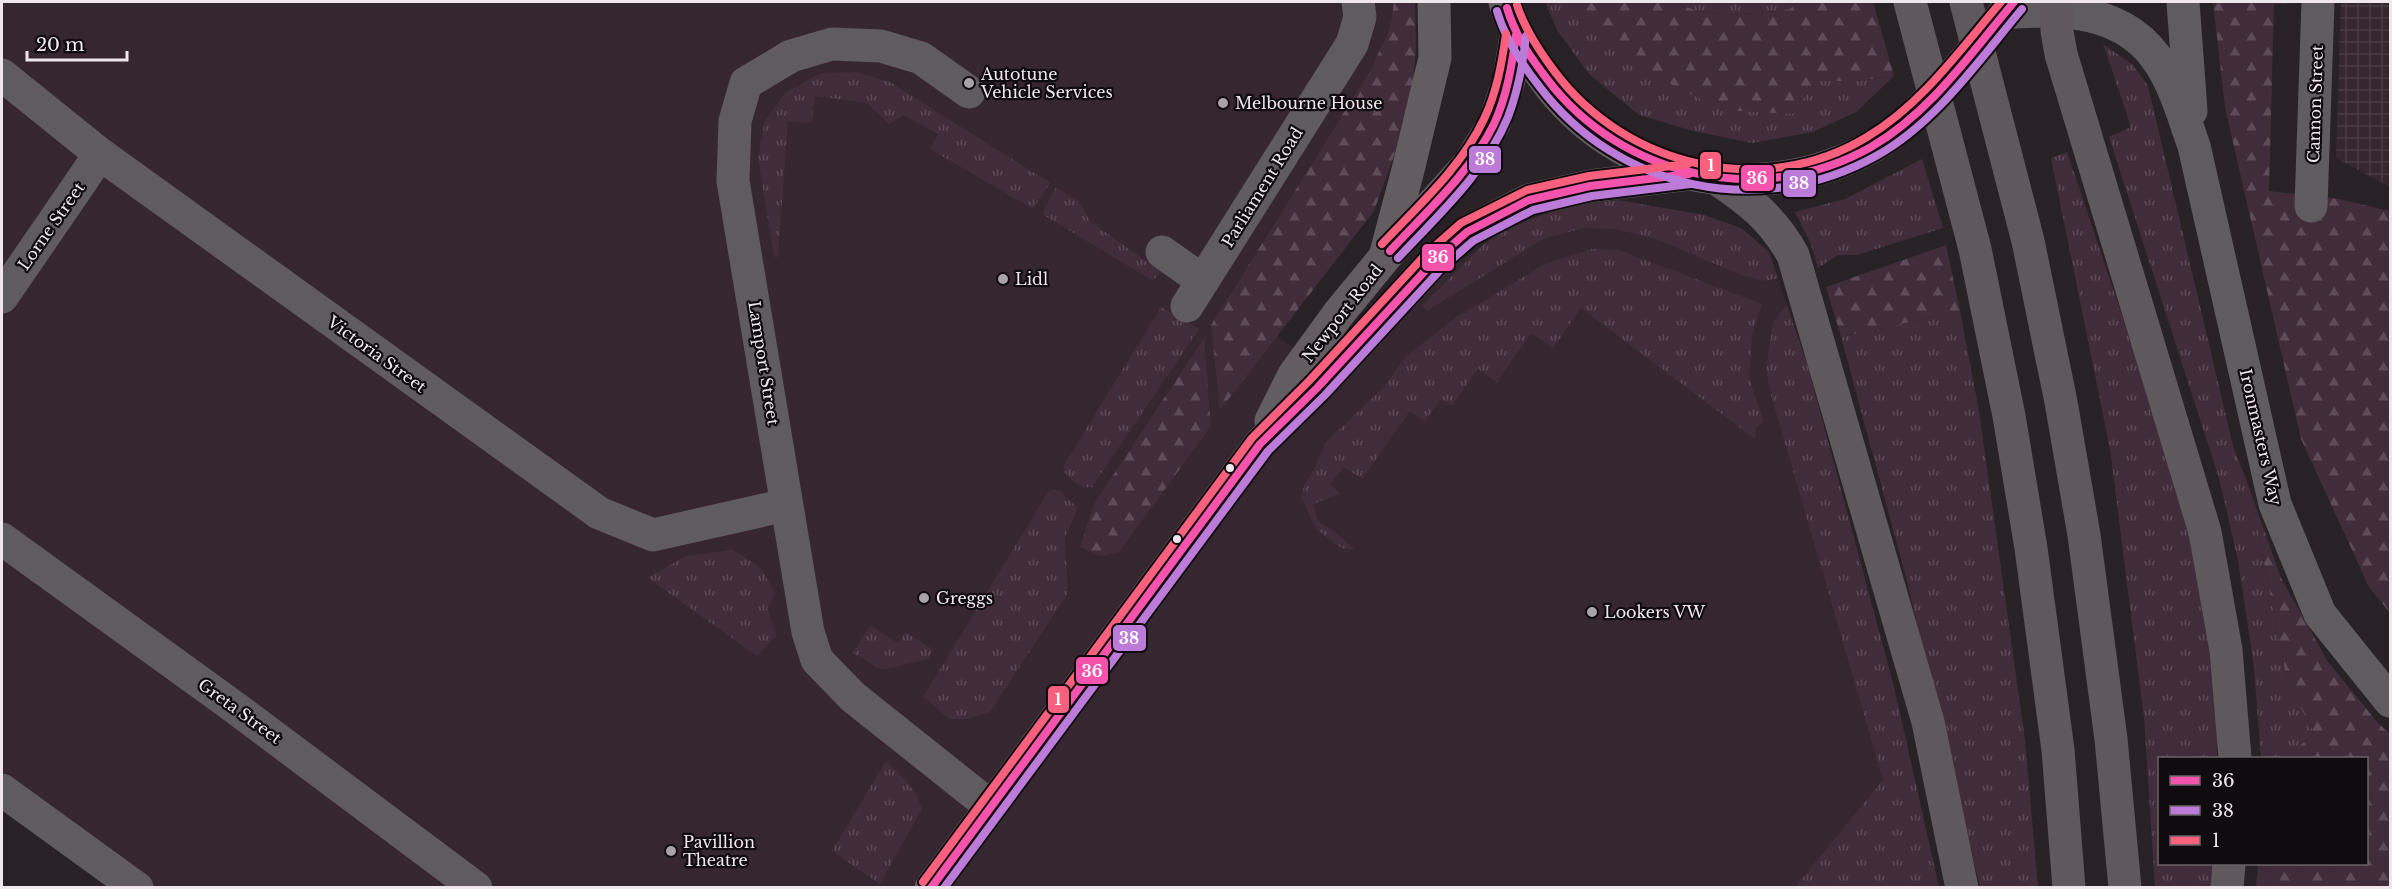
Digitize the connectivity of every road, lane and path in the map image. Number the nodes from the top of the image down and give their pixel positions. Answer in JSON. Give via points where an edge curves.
{"nodes":[{"id":1,"x":1358,"y":2,"type":"edge"},
{"id":2,"x":1434,"y":2,"type":"edge"},
{"id":3,"x":1911,"y":2,"type":"edge"},
{"id":4,"x":1966,"y":2,"type":"edge"},
{"id":5,"x":2182,"y":2,"type":"edge"},
{"id":6,"x":2318,"y":2,"type":"edge"},
{"id":7,"x":2056,"y":6,"type":"edge"},
{"id":8,"x":2009,"y":7,"type":"edge"},
{"id":9,"x":1508,"y":13,"type":"edge"},
{"id":10,"x":2,"y":75,"type":"edge"},
{"id":11,"x":969,"y":92,"type":"dead end"},
{"id":12,"x":2194,"y":146,"type":"junction"},
{"id":13,"x":100,"y":154,"type":"junction"},
{"id":14,"x":1703,"y":176,"type":"junction"},
{"id":15,"x":2311,"y":206,"type":"dead end"},
{"id":16,"x":1162,"y":252,"type":"dead end"},
{"id":17,"x":1385,"y":257,"type":"junction"},
{"id":18,"x":2,"y":297,"type":"edge"},
{"id":19,"x":1260,"y":444,"type":"junction"},
{"id":20,"x":786,"y":506,"type":"junction"},
{"id":21,"x":2,"y":539,"type":"edge"},
{"id":22,"x":2391,"y":701,"type":"edge"},
{"id":23,"x":2235,"y":757,"type":"edge"},
{"id":24,"x":2,"y":790,"type":"edge"},
{"id":25,"x":990,"y":806,"type":"junction"},
{"id":26,"x":2229,"y":865,"type":"edge"},
{"id":27,"x":137,"y":888,"type":"edge"},
{"id":28,"x":476,"y":888,"type":"edge"},
{"id":29,"x":931,"y":888,"type":"edge"},
{"id":30,"x":1962,"y":888,"type":"edge"},
{"id":31,"x":2069,"y":888,"type":"edge"},
{"id":32,"x":2124,"y":888,"type":"edge"},
{"id":33,"x":2227,"y":888,"type":"edge"}],
"edges":[{"from":1,"to":16,"type":"street","name":"Parliament Road","via":[[1360,17],[1352,44],[1195,293]]},
{"from":2,"to":17,"type":"main road","via":[[1435,58]]},
{"from":3,"to":31,"type":"highway","via":[[1975,249],[2009,416],[2058,750]]},
{"from":4,"to":32,"type":"highway","via":[[2028,241],[2061,402],[2084,535],[2111,739]]},
{"from":5,"to":12,"type":"street"},
{"from":6,"to":15,"type":"street","name":"Cannon Street"},
{"from":7,"to":8,"type":"street"},
{"from":7,"to":12,"type":"street","via":[[2101,17],[2141,40],[2174,89]]},
{"from":7,"to":23,"type":"highway","via":[[2061,54],[2205,532],[2226,650]]},
{"from":8,"to":14,"type":"main road","via":[[1920,108],[1869,148],[1812,172],[1778,178],[1746,181]]},
{"from":9,"to":14,"type":"main road","via":[[1545,82],[1599,134],[1657,165]]},
{"from":9,"to":17,"type":"main road","name":"Newport Road","via":[[1509,80],[1494,124],[1469,164]]},
{"from":10,"to":13,"type":"street","name":"Victoria Street"},
{"from":11,"to":20,"type":"street","name":"Lamport Street","via":[[921,58],[881,46],[832,44],[791,56],[746,83],[735,121],[733,181]]},
{"from":12,"to":22,"type":"street","name":"Ironmasters Way","via":[[2275,504],[2320,614]]},
{"from":13,"to":18,"type":"street","name":"Lorne Street"},
{"from":13,"to":20,"type":"street","name":"Victoria Street","via":[[599,513],[653,535]]},
{"from":14,"to":19,"type":"main road","name":"Newport Road","via":[[1590,186],[1529,200],[1467,232],[1435,260]]},
{"from":14,"to":30,"type":"highway","via":[[1764,214],[1793,255],[1928,722]]},
{"from":17,"to":19,"type":"main road","name":"Newport Road","via":[[1294,375]]},
{"from":19,"to":25,"type":"main road","name":"Newport Road"},
{"from":20,"to":25,"type":"street","name":"Lamport Street","via":[[808,632],[817,660],[853,697]]},
{"from":21,"to":28,"type":"street","name":"Greta Street"},
{"from":24,"to":27,"type":"street"},
{"from":25,"to":29,"type":"main road","name":"Newport Road"},
{"from":26,"to":33,"type":"highway"}]}
